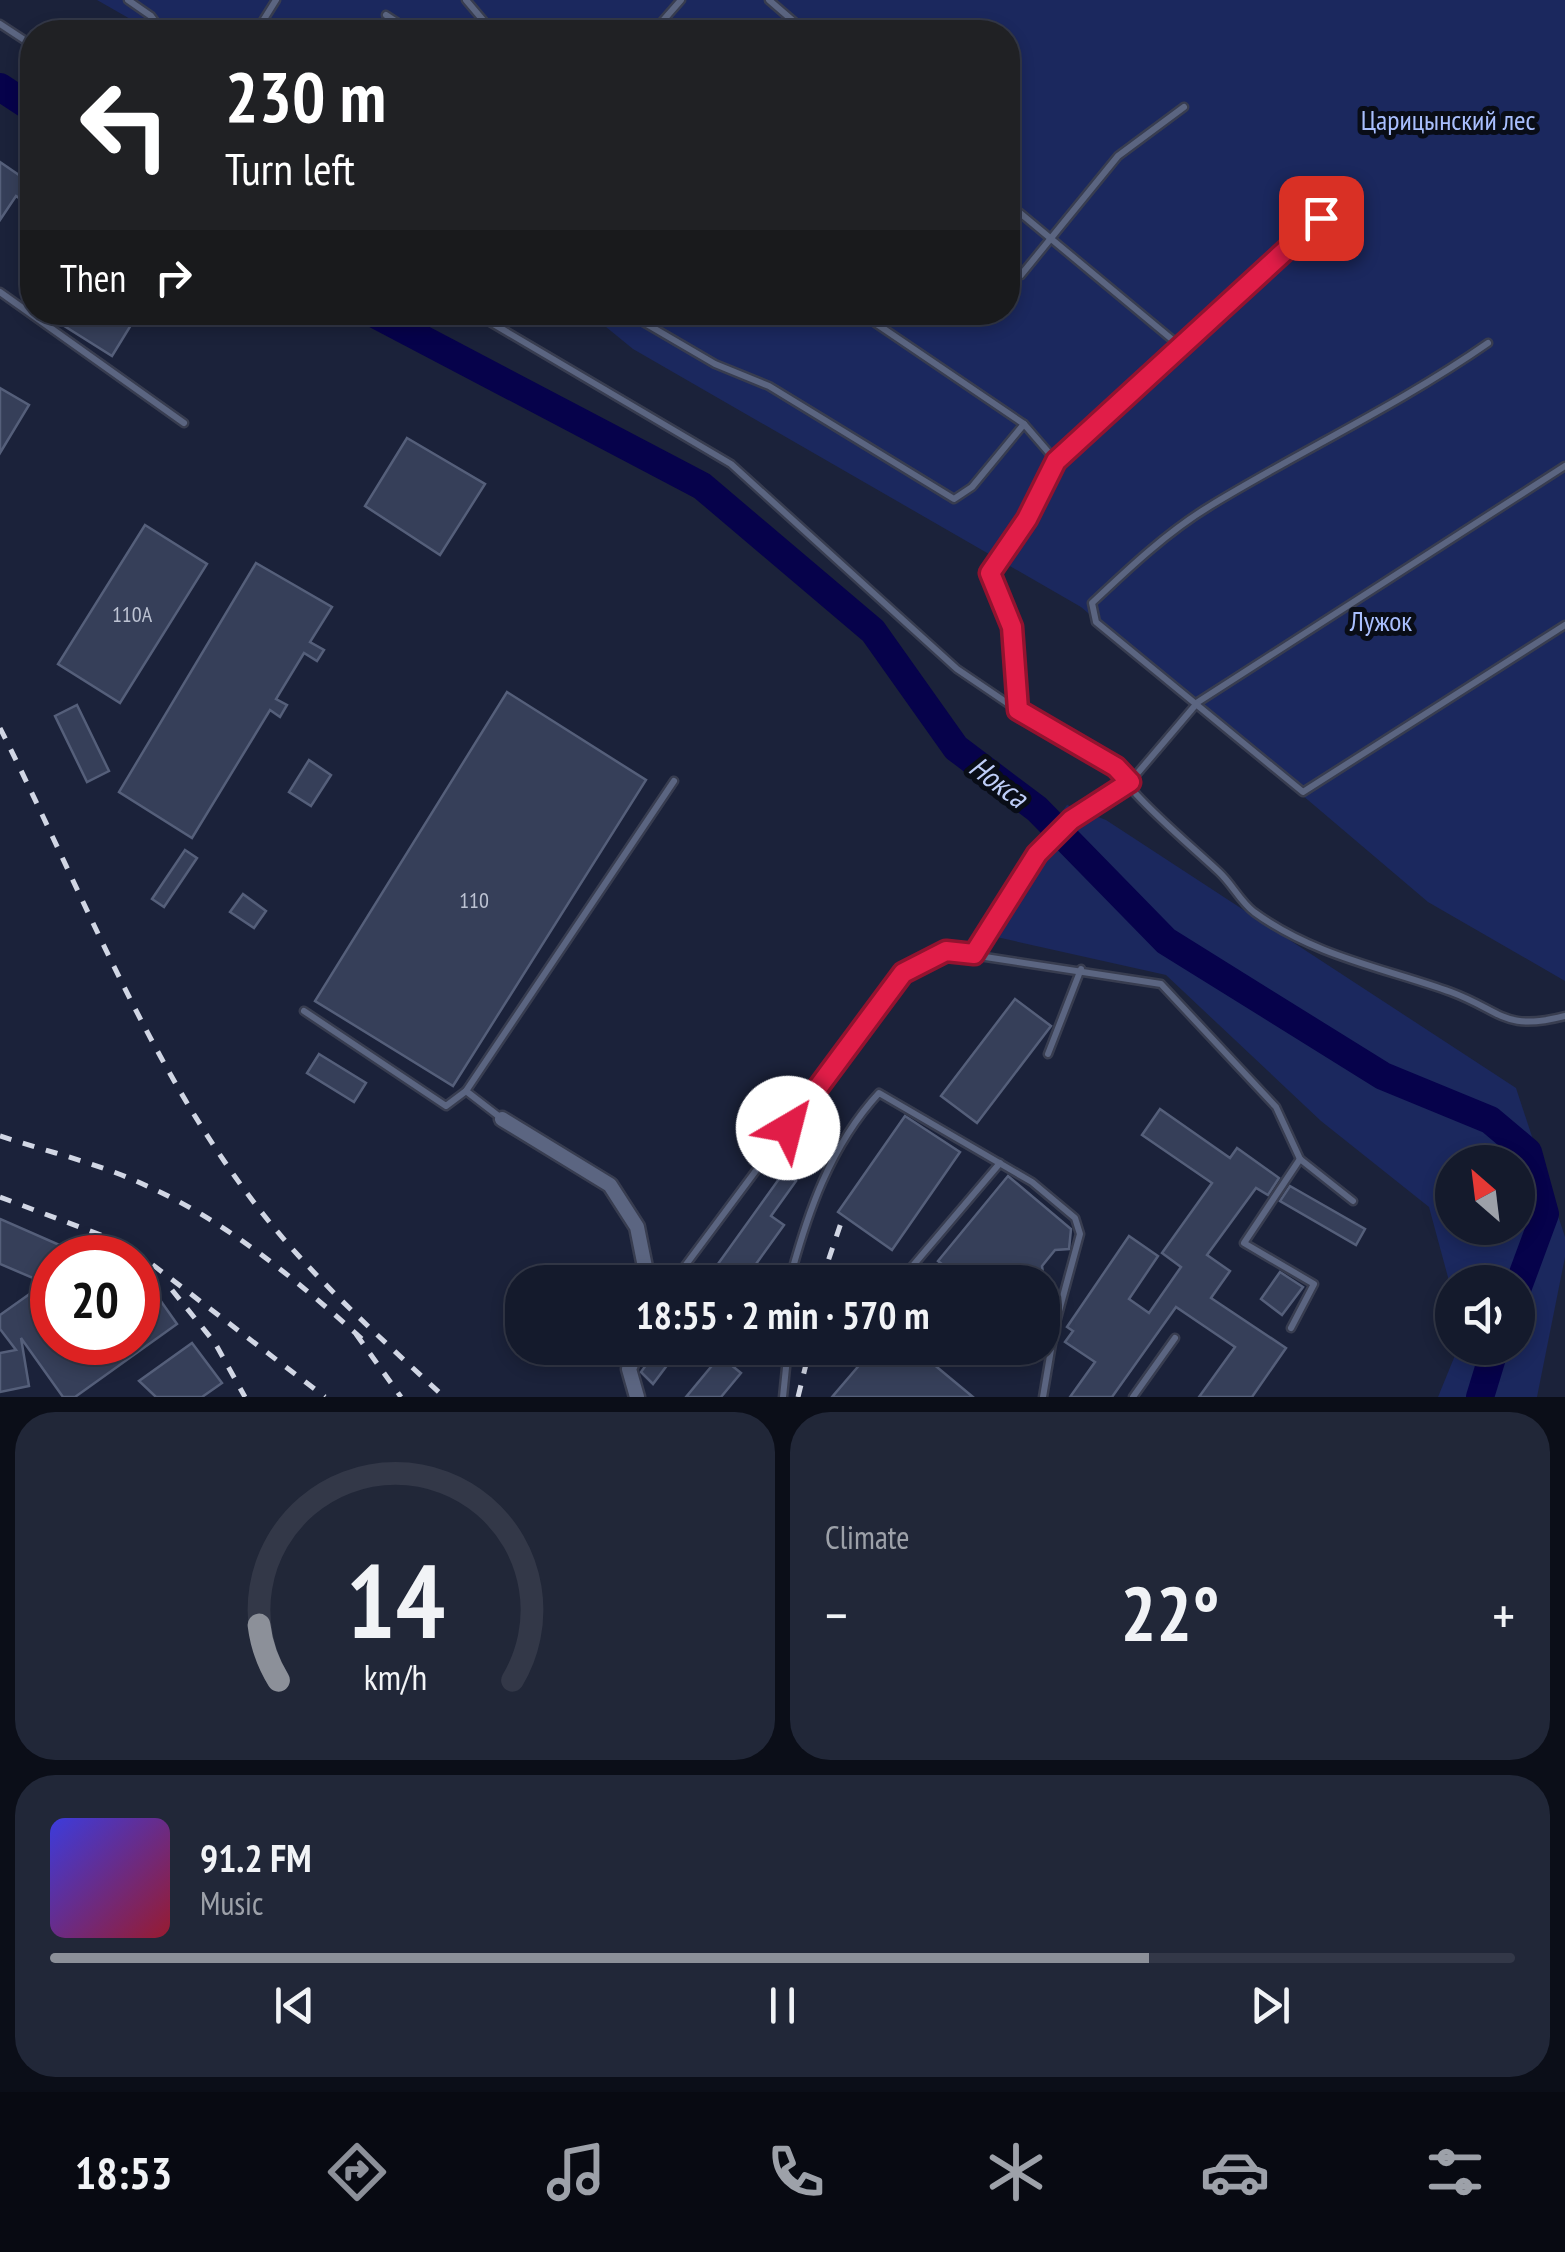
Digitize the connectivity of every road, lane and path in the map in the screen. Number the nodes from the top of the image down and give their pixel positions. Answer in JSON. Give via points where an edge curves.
{"nodes":[{"id":1,"x":128,"y":0,"type":"edge"},
{"id":2,"x":466,"y":0,"type":"edge"},
{"id":3,"x":681,"y":0,"type":"edge"},
{"id":4,"x":770,"y":0,"type":"edge"},
{"id":5,"x":386,"y":15,"type":"dead end"},
{"id":6,"x":154,"y":20,"type":"edge"},
{"id":7,"x":394,"y":20,"type":"edge"},
{"id":8,"x":483,"y":20,"type":"edge"},
{"id":9,"x":664,"y":20,"type":"edge"},
{"id":10,"x":792,"y":20,"type":"edge"},
{"id":11,"x":1184,"y":107,"type":"dead end"},
{"id":12,"x":1020,"y":213,"type":"edge"},
{"id":13,"x":1321,"y":218,"type":"dead end"},
{"id":14,"x":1051,"y":240,"type":"junction"},
{"id":15,"x":1021,"y":275,"type":"dead end"},
{"id":16,"x":46,"y":325,"type":"edge"},
{"id":17,"x":496,"y":325,"type":"edge"},
{"id":18,"x":648,"y":325,"type":"edge"},
{"id":19,"x":878,"y":325,"type":"edge"},
{"id":20,"x":1488,"y":343,"type":"dead end"},
{"id":21,"x":1180,"y":346,"type":"junction"},
{"id":22,"x":184,"y":423,"type":"dead end"},
{"id":23,"x":1024,"y":424,"type":"junction"},
{"id":24,"x":1056,"y":461,"type":"junction"},
{"id":25,"x":1565,"y":466,"type":"edge"},
{"id":26,"x":1565,"y":625,"type":"edge"},
{"id":27,"x":1198,"y":702,"type":"junction"},
{"id":28,"x":1018,"y":710,"type":"junction"},
{"id":29,"x":674,"y":780,"type":"dead end"},
{"id":30,"x":1130,"y":782,"type":"junction"},
{"id":31,"x":974,"y":954,"type":"junction"},
{"id":32,"x":1080,"y":969,"type":"junction"},
{"id":33,"x":304,"y":1012,"type":"dead end"},
{"id":34,"x":1565,"y":1016,"type":"edge"},
{"id":35,"x":1048,"y":1054,"type":"dead end"},
{"id":36,"x":466,"y":1091,"type":"junction"},
{"id":37,"x":502,"y":1119,"type":"joint"},
{"id":38,"x":1300,"y":1159,"type":"junction"},
{"id":39,"x":1000,"y":1163,"type":"junction"},
{"id":40,"x":1353,"y":1201,"type":"dead end"},
{"id":41,"x":645,"y":1265,"type":"edge"},
{"id":42,"x":686,"y":1265,"type":"edge"},
{"id":43,"x":793,"y":1265,"type":"edge"},
{"id":44,"x":913,"y":1265,"type":"edge"},
{"id":45,"x":1292,"y":1328,"type":"dead end"},
{"id":46,"x":1175,"y":1338,"type":"dead end"},
{"id":47,"x":631,"y":1365,"type":"edge"},
{"id":48,"x":786,"y":1365,"type":"edge"},
{"id":49,"x":637,"y":1397,"type":"edge"},
{"id":50,"x":783,"y":1397,"type":"edge"},
{"id":51,"x":1043,"y":1397,"type":"edge"},
{"id":52,"x":1134,"y":1397,"type":"edge"}],
"edges":[{"from":1,"to":6,"type":"lane"},
{"from":2,"to":8,"type":"lane"},
{"from":3,"to":9,"type":"lane"},
{"from":4,"to":10,"type":"lane"},
{"from":5,"to":7,"type":"lane"},
{"from":11,"to":14,"type":"lane","via":[[1118,156]]},
{"from":12,"to":14,"type":"lane"},
{"from":13,"to":21,"type":"lane"},
{"from":14,"to":15,"type":"lane"},
{"from":14,"to":21,"type":"lane"},
{"from":16,"to":22,"type":"lane"},
{"from":17,"to":28,"type":"lane","via":[[730,464],[957,669]]},
{"from":18,"to":23,"type":"lane","via":[[769,386],[954,499]]},
{"from":19,"to":23,"type":"lane"},
{"from":20,"to":27,"type":"lane","via":[[1208,507],[1092,603],[1096,622]]},
{"from":21,"to":24,"type":"lane"},
{"from":23,"to":24,"type":"lane"},
{"from":24,"to":28,"type":"lane","via":[[990,573],[1012,627]]},
{"from":25,"to":27,"type":"lane"},
{"from":26,"to":27,"type":"lane","via":[[1303,792]]},
{"from":27,"to":30,"type":"lane"},
{"from":28,"to":30,"type":"lane","via":[[1116,767]]},
{"from":29,"to":36,"type":"lane"},
{"from":30,"to":31,"type":"lane","via":[[1071,820],[1037,854]]},
{"from":30,"to":34,"type":"lane","via":[[1252,910],[1285,930],[1376,972],[1453,993],[1498,1018],[1534,1024]]},
{"from":31,"to":32,"type":"lane"},
{"from":31,"to":42,"type":"lane","via":[[946,951],[903,973]]},
{"from":32,"to":35,"type":"lane"},
{"from":32,"to":38,"type":"lane","via":[[1161,984],[1276,1107]]},
{"from":33,"to":36,"type":"lane","via":[[446,1106]]},
{"from":36,"to":37,"type":"lane"},
{"from":37,"to":41,"type":"street","via":[[610,1185],[637,1227]]},
{"from":38,"to":40,"type":"lane"},
{"from":38,"to":45,"type":"lane","via":[[1244,1242],[1314,1284]]},
{"from":39,"to":43,"type":"lane","via":[[879,1093],[854,1120],[808,1209]]},
{"from":39,"to":44,"type":"lane"},
{"from":39,"to":51,"type":"lane","via":[[1075,1218],[1080,1234]]},
{"from":46,"to":52,"type":"lane"},
{"from":47,"to":49,"type":"street"},
{"from":48,"to":50,"type":"lane"}]}
